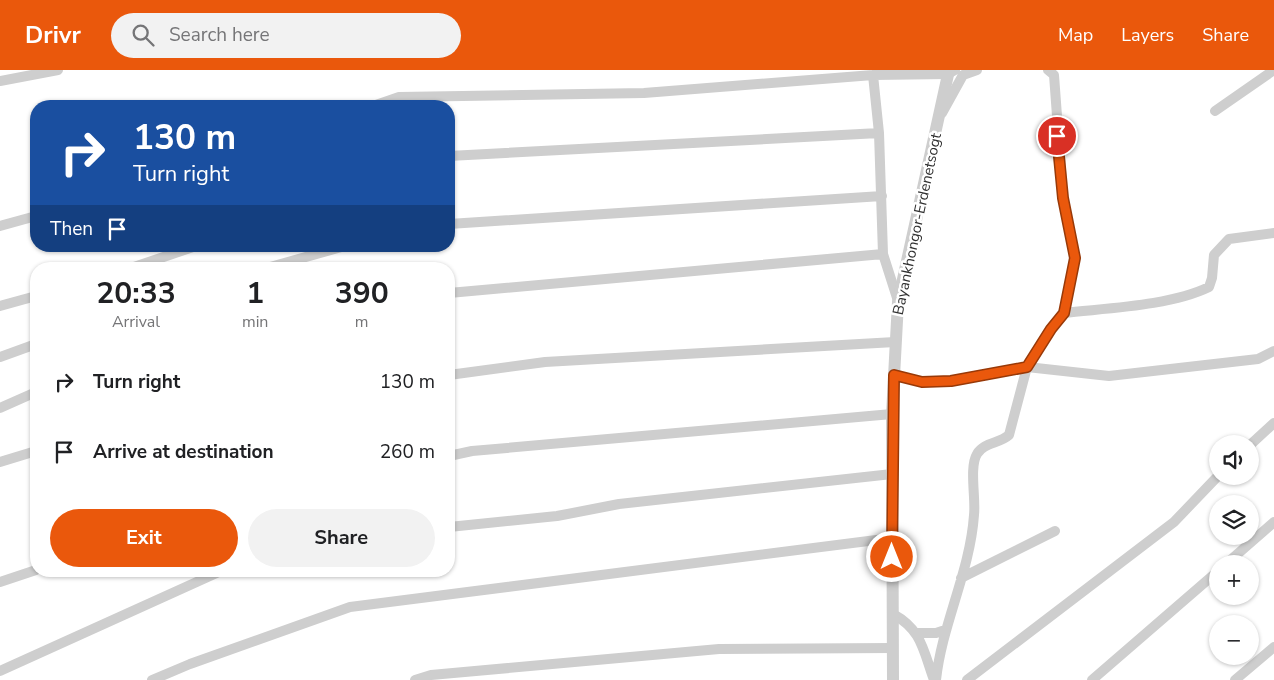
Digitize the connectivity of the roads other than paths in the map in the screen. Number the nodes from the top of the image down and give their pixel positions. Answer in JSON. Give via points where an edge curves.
{"nodes":[{"id":1,"x":58,"y":70,"type":"edge"},
{"id":2,"x":977,"y":70,"type":"edge"},
{"id":3,"x":1048,"y":70,"type":"edge"},
{"id":4,"x":1274,"y":70,"type":"edge"},
{"id":5,"x":951,"y":71,"type":"edge"},
{"id":6,"x":873,"y":75,"type":"junction"},
{"id":7,"x":0,"y":81,"type":"edge"},
{"id":8,"x":390,"y":100,"type":"edge"},
{"id":9,"x":1215,"y":110,"type":"dead end"},
{"id":10,"x":939,"y":118,"type":"junction"},
{"id":11,"x":879,"y":133,"type":"junction"},
{"id":12,"x":455,"y":156,"type":"edge"},
{"id":13,"x":882,"y":196,"type":"junction"},
{"id":14,"x":30,"y":218,"type":"edge"},
{"id":15,"x":455,"y":224,"type":"edge"},
{"id":16,"x":0,"y":226,"type":"edge"},
{"id":17,"x":1274,"y":233,"type":"edge"},
{"id":18,"x":178,"y":252,"type":"edge"},
{"id":19,"x":324,"y":252,"type":"edge"},
{"id":20,"x":883,"y":254,"type":"junction"},
{"id":21,"x":149,"y":262,"type":"edge"},
{"id":22,"x":288,"y":262,"type":"edge"},
{"id":23,"x":455,"y":292,"type":"edge"},
{"id":24,"x":30,"y":298,"type":"edge"},
{"id":25,"x":898,"y":302,"type":"junction"},
{"id":26,"x":0,"y":306,"type":"edge"},
{"id":27,"x":1064,"y":313,"type":"junction"},
{"id":28,"x":895,"y":342,"type":"junction"},
{"id":29,"x":30,"y":346,"type":"edge"},
{"id":30,"x":1274,"y":350,"type":"edge"},
{"id":31,"x":0,"y":357,"type":"edge"},
{"id":32,"x":1027,"y":367,"type":"junction"},
{"id":33,"x":455,"y":374,"type":"edge"},
{"id":34,"x":894,"y":375,"type":"junction"},
{"id":35,"x":30,"y":395,"type":"edge"},
{"id":36,"x":0,"y":408,"type":"edge"},
{"id":37,"x":892,"y":414,"type":"junction"},
{"id":38,"x":1274,"y":423,"type":"edge"},
{"id":39,"x":1259,"y":437,"type":"edge"},
{"id":40,"x":30,"y":453,"type":"edge"},
{"id":41,"x":455,"y":455,"type":"edge"},
{"id":42,"x":0,"y":462,"type":"edge"},
{"id":43,"x":892,"y":474,"type":"junction"},
{"id":44,"x":1209,"y":485,"type":"edge"},
{"id":45,"x":1274,"y":522,"type":"edge"},
{"id":46,"x":455,"y":526,"type":"edge"},
{"id":47,"x":1055,"y":531,"type":"dead end"},
{"id":48,"x":892,"y":538,"type":"junction"},
{"id":49,"x":1236,"y":555,"type":"edge"},
{"id":50,"x":30,"y":572,"type":"edge"},
{"id":51,"x":208,"y":577,"type":"edge"},
{"id":52,"x":961,"y":578,"type":"junction"},
{"id":53,"x":1209,"y":579,"type":"edge"},
{"id":54,"x":0,"y":582,"type":"edge"},
{"id":55,"x":893,"y":614,"type":"junction"},
{"id":56,"x":945,"y":630,"type":"junction"},
{"id":57,"x":917,"y":633,"type":"junction"},
{"id":58,"x":1274,"y":646,"type":"edge"},
{"id":59,"x":893,"y":648,"type":"junction"},
{"id":60,"x":0,"y":671,"type":"edge"},
{"id":61,"x":152,"y":680,"type":"edge"},
{"id":62,"x":415,"y":680,"type":"edge"},
{"id":63,"x":893,"y":680,"type":"edge"},
{"id":64,"x":935,"y":680,"type":"edge"},
{"id":65,"x":967,"y":680,"type":"edge"},
{"id":66,"x":1092,"y":680,"type":"edge"},
{"id":67,"x":1235,"y":680,"type":"edge"}],
"edges":[{"from":1,"to":7,"type":"street"},
{"from":2,"to":10,"type":"street","via":[[963,75]]},
{"from":3,"to":27,"type":"street","via":[[1054,75],[1063,198],[1075,258]]},
{"from":4,"to":9,"type":"street"},
{"from":5,"to":6,"type":"street"},
{"from":5,"to":10,"type":"street","name":"Bayankhongor-Erdenetsogt"},
{"from":6,"to":8,"type":"street","via":[[644,93],[399,97]]},
{"from":6,"to":11,"type":"street"},
{"from":10,"to":25,"type":"street","name":"Bayankhongor-Erdenetsogt"},
{"from":11,"to":12,"type":"street"},
{"from":11,"to":13,"type":"street"},
{"from":13,"to":15,"type":"street"},
{"from":13,"to":20,"type":"street"},
{"from":14,"to":16,"type":"street"},
{"from":17,"to":27,"type":"street","via":[[1229,238],[1214,256],[1209,287],[1198,292],[1127,306]]},
{"from":18,"to":21,"type":"street"},
{"from":19,"to":22,"type":"street"},
{"from":20,"to":23,"type":"street"},
{"from":20,"to":25,"type":"street"},
{"from":24,"to":26,"type":"street"},
{"from":25,"to":28,"type":"street","name":"Bayankhongor-Erdenetsogt"},
{"from":27,"to":32,"type":"street"},
{"from":28,"to":33,"type":"street","via":[[545,362]]},
{"from":28,"to":34,"type":"street","name":"Bayankhongor-Erdenetsogt"},
{"from":29,"to":31,"type":"street"},
{"from":30,"to":32,"type":"street","via":[[1258,358],[1109,376]]},
{"from":32,"to":34,"type":"street","via":[[951,381],[922,382]]},
{"from":32,"to":52,"type":"street","via":[[1009,435],[982,448],[974,461],[974,516]]},
{"from":34,"to":37,"type":"street","name":"Bayankhongor-Erdenetsogt"},
{"from":35,"to":36,"type":"street"},
{"from":37,"to":41,"type":"street"},
{"from":37,"to":43,"type":"street","name":"Bayankhongor-Erdenetsogt"},
{"from":38,"to":39,"type":"street"},
{"from":40,"to":42,"type":"street"},
{"from":43,"to":46,"type":"street","via":[[619,504],[557,516]]},
{"from":43,"to":48,"type":"street","name":"Bayankhongor-Erdenetsogt"},
{"from":44,"to":65,"type":"street","via":[[1174,522]]},
{"from":45,"to":49,"type":"street"},
{"from":47,"to":52,"type":"street"},
{"from":48,"to":55,"type":"street","name":"Bayankhongor-Erdenetsogt"},
{"from":48,"to":61,"type":"street","via":[[350,607]]},
{"from":50,"to":54,"type":"street"},
{"from":51,"to":60,"type":"street"},
{"from":52,"to":56,"type":"street"},
{"from":53,"to":66,"type":"street"},
{"from":55,"to":57,"type":"street","via":[[908,622]]},
{"from":55,"to":59,"type":"street","name":"Bayankhongor-Erdenetsogt"},
{"from":56,"to":57,"type":"street"},
{"from":56,"to":64,"type":"street"},
{"from":57,"to":64,"type":"street"},
{"from":58,"to":67,"type":"street"},
{"from":59,"to":62,"type":"street","via":[[719,649],[430,675]]},
{"from":59,"to":63,"type":"street","name":"Bayankhongor-Erdenetsogt"}]}
